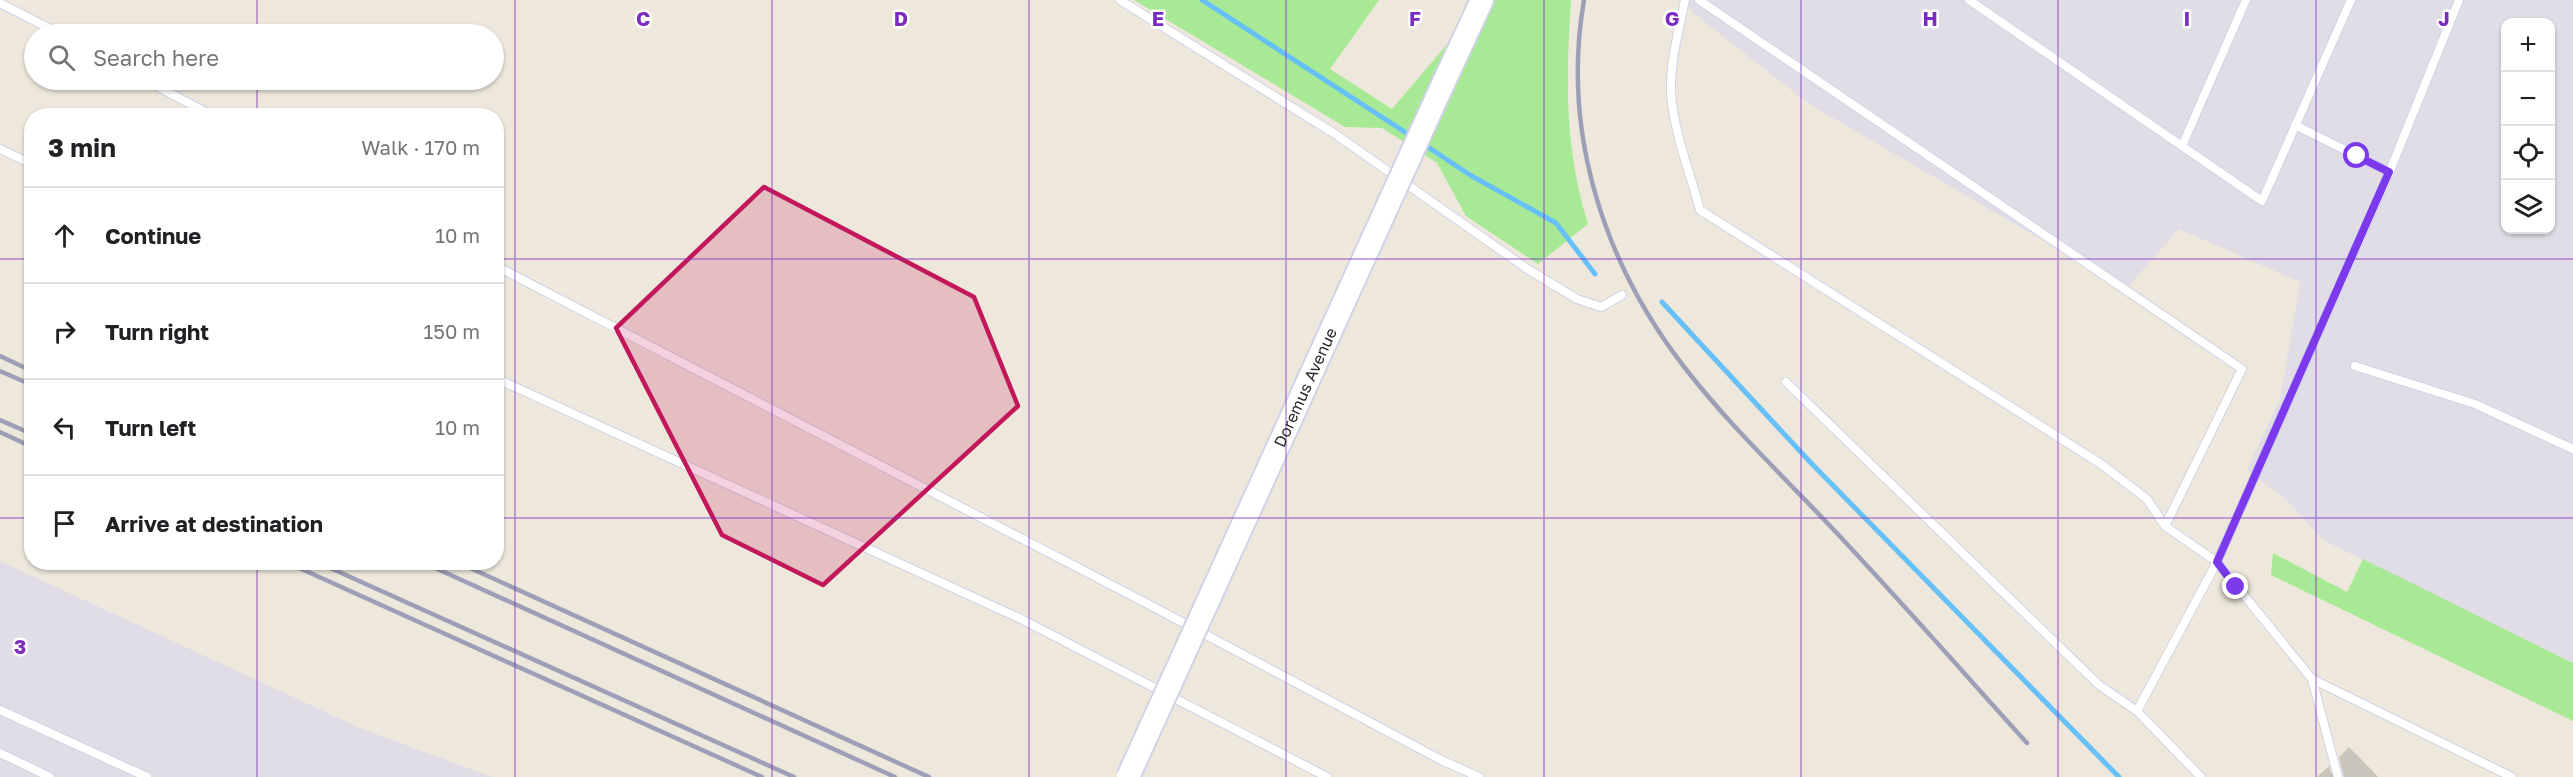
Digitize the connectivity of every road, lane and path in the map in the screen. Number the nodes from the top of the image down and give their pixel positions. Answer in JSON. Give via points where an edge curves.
{"nodes":[{"id":1,"x":1120,"y":0,"type":"edge"},
{"id":2,"x":1482,"y":0,"type":"edge"},
{"id":3,"x":1685,"y":0,"type":"edge"},
{"id":4,"x":1699,"y":0,"type":"edge"},
{"id":5,"x":1969,"y":0,"type":"edge"},
{"id":6,"x":2246,"y":0,"type":"edge"},
{"id":7,"x":2351,"y":0,"type":"edge"},
{"id":8,"x":2458,"y":0,"type":"edge"},
{"id":9,"x":0,"y":3,"type":"edge"},
{"id":10,"x":41,"y":24,"type":"edge"},
{"id":11,"x":164,"y":90,"type":"edge"},
{"id":12,"x":198,"y":108,"type":"edge"},
{"id":13,"x":2295,"y":125,"type":"junction"},
{"id":14,"x":2182,"y":146,"type":"junction"},
{"id":15,"x":0,"y":149,"type":"edge"},
{"id":16,"x":24,"y":160,"type":"edge"},
{"id":17,"x":2389,"y":172,"type":"junction"},
{"id":18,"x":504,"y":270,"type":"edge"},
{"id":19,"x":1622,"y":295,"type":"dead end"},
{"id":20,"x":2355,"y":366,"type":"dead end"},
{"id":21,"x":504,"y":382,"type":"edge"},
{"id":22,"x":1786,"y":382,"type":"dead end"},
{"id":23,"x":2573,"y":449,"type":"edge"},
{"id":24,"x":2165,"y":526,"type":"junction"},
{"id":25,"x":2217,"y":562,"type":"junction"},
{"id":26,"x":2312,"y":680,"type":"junction"},
{"id":27,"x":0,"y":710,"type":"edge"},
{"id":28,"x":2137,"y":711,"type":"junction"},
{"id":29,"x":0,"y":753,"type":"edge"},
{"id":30,"x":50,"y":777,"type":"edge"},
{"id":31,"x":147,"y":777,"type":"edge"},
{"id":32,"x":1128,"y":777,"type":"edge"},
{"id":33,"x":1327,"y":777,"type":"edge"},
{"id":34,"x":1479,"y":777,"type":"edge"},
{"id":35,"x":2201,"y":777,"type":"edge"},
{"id":36,"x":2338,"y":777,"type":"edge"},
{"id":37,"x":2512,"y":777,"type":"edge"}],
"edges":[{"from":1,"to":19,"type":"lane","via":[[1335,134],[1529,270],[1577,299],[1601,307]]},
{"from":2,"to":32,"type":"main road","name":"Doremus Avenue","bridge":true},
{"from":3,"to":24,"type":"lane","via":[[1671,91],[1700,210],[2102,464],[2147,499]]},
{"from":4,"to":24,"type":"lane","via":[[2242,369]]},
{"from":5,"to":14,"type":"lane"},
{"from":6,"to":14,"type":"lane"},
{"from":7,"to":13,"type":"lane"},
{"from":8,"to":17,"type":"lane"},
{"from":9,"to":10,"type":"lane"},
{"from":11,"to":12,"type":"lane"},
{"from":13,"to":14,"type":"lane","via":[[2262,201]]},
{"from":13,"to":17,"type":"lane"},
{"from":15,"to":16,"type":"lane"},
{"from":17,"to":25,"type":"lane"},
{"from":18,"to":34,"type":"lane"},
{"from":20,"to":23,"type":"lane","via":[[2475,404]]},
{"from":21,"to":33,"type":"lane","via":[[1021,620]]},
{"from":22,"to":28,"type":"lane","via":[[2099,685]]},
{"from":24,"to":25,"type":"lane"},
{"from":25,"to":26,"type":"lane"},
{"from":25,"to":28,"type":"lane"},
{"from":26,"to":36,"type":"lane"},
{"from":26,"to":37,"type":"lane"},
{"from":27,"to":31,"type":"lane"},
{"from":28,"to":35,"type":"lane"},
{"from":29,"to":30,"type":"lane"}]}
